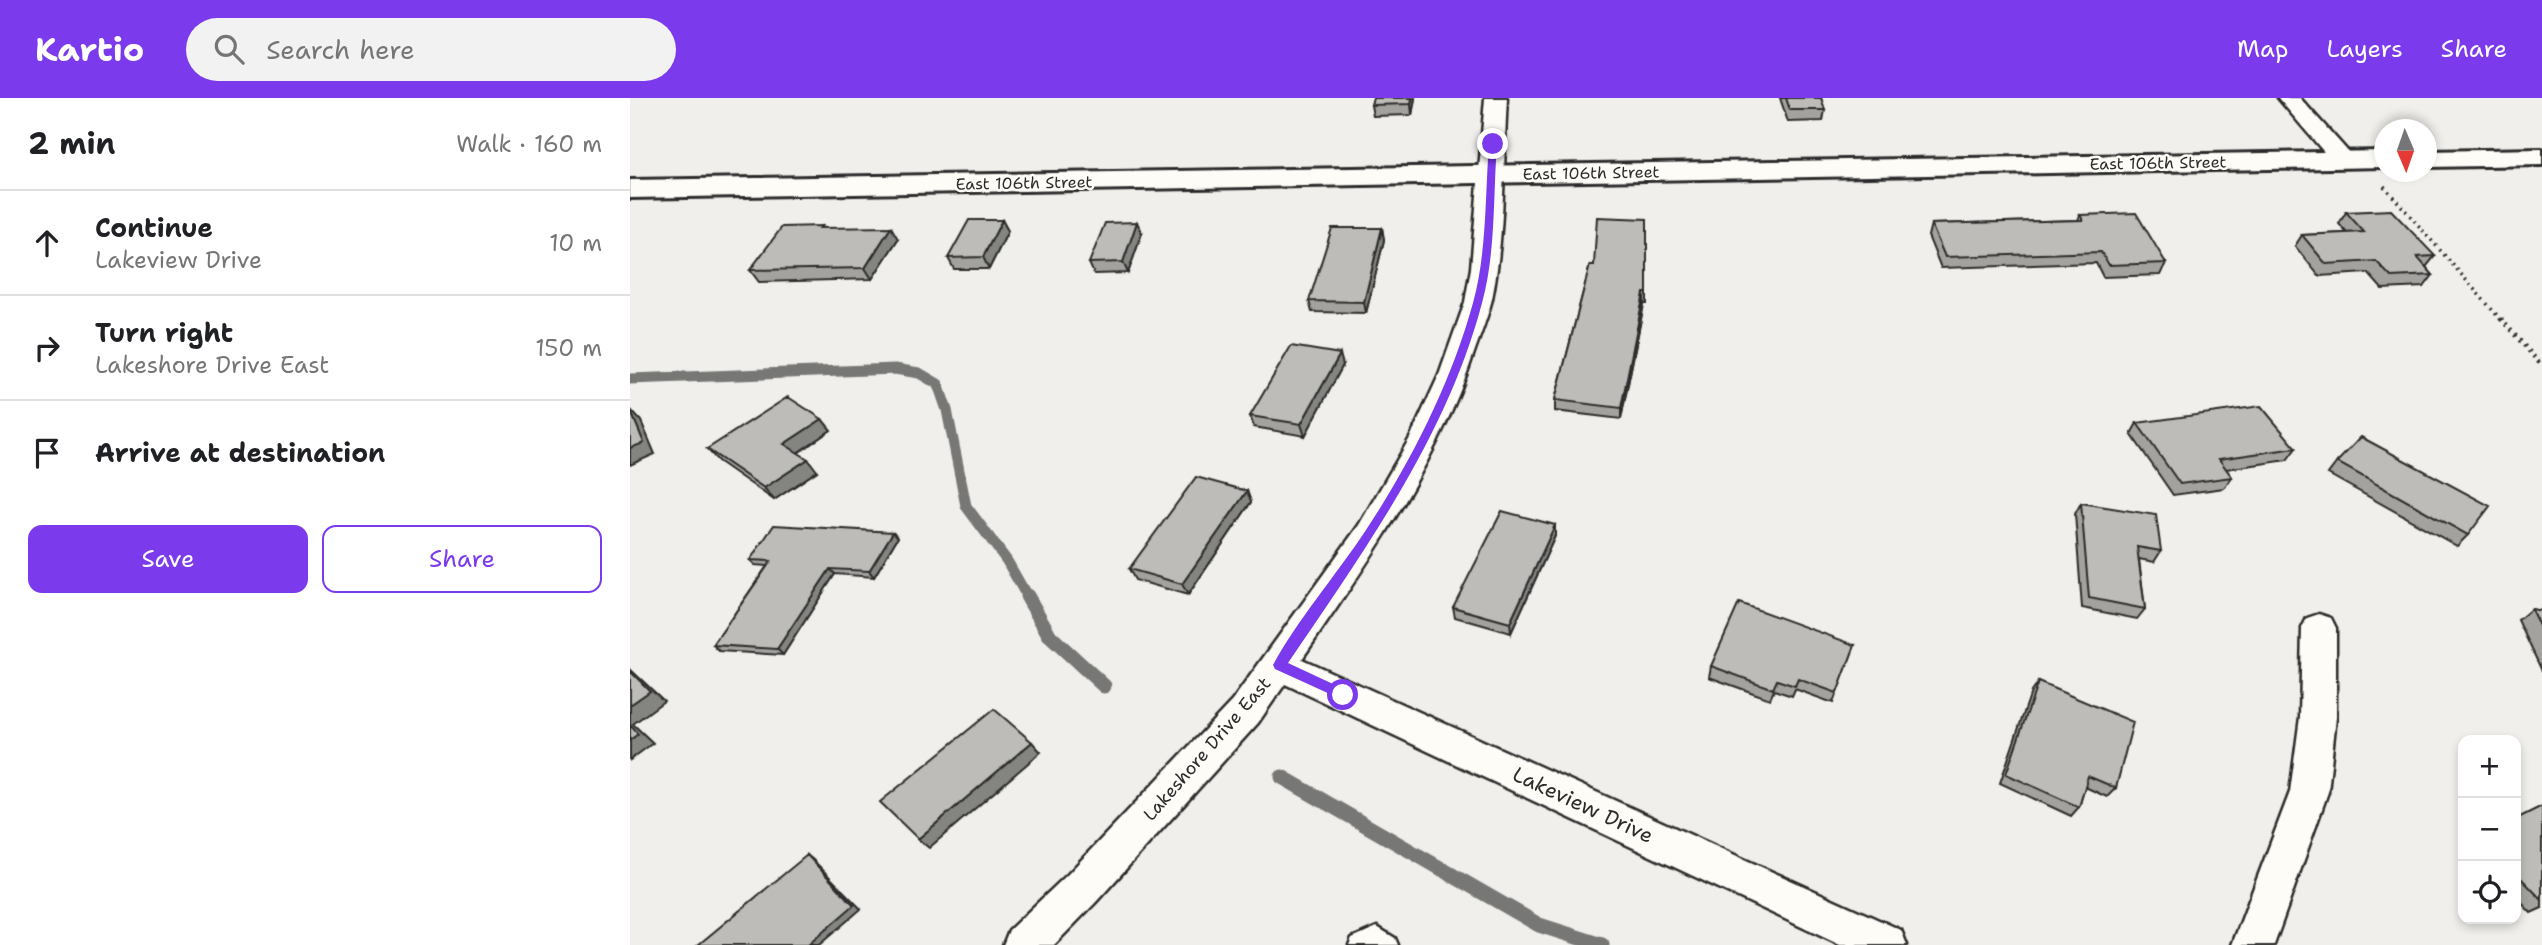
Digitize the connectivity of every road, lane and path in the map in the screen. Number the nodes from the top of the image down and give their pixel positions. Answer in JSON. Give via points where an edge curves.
{"nodes":[{"id":1,"x":1496,"y":98,"type":"edge"},
{"id":2,"x":2289,"y":98,"type":"edge"},
{"id":3,"x":2542,"y":157,"type":"edge"},
{"id":4,"x":2374,"y":159,"type":"edge"},
{"id":5,"x":2437,"y":159,"type":"edge"},
{"id":6,"x":2339,"y":160,"type":"junction"},
{"id":7,"x":1491,"y":175,"type":"junction"},
{"id":8,"x":630,"y":189,"type":"edge"},
{"id":9,"x":2542,"y":366,"type":"edge"},
{"id":10,"x":2319,"y":628,"type":"dead end"},
{"id":11,"x":1280,"y":665,"type":"junction"},
{"id":12,"x":1024,"y":945,"type":"edge"},
{"id":13,"x":1359,"y":945,"type":"edge"},
{"id":14,"x":1388,"y":945,"type":"edge"},
{"id":15,"x":1886,"y":945,"type":"edge"},
{"id":16,"x":2253,"y":945,"type":"edge"}],
"edges":[{"from":1,"to":7,"type":"street","name":"Lakeshore Drive East"},
{"from":2,"to":6,"type":"street"},
{"from":3,"to":5,"type":"street"},
{"from":4,"to":6,"type":"street","name":"East 106th Street"},
{"from":6,"to":7,"type":"street","name":"East 106th Street"},
{"from":6,"to":9,"type":"path","via":[[2372,172]]},
{"from":7,"to":8,"type":"street","name":"East 106th Street"},
{"from":7,"to":11,"type":"street","name":"Lakeshore Drive East","via":[[1478,302],[1453,375],[1424,439],[1370,534]]},
{"from":10,"to":16,"type":"street","via":[[2318,717],[2309,792]]},
{"from":11,"to":12,"type":"street","name":"Lakeshore Drive East","via":[[1245,712]]},
{"from":11,"to":15,"type":"street","name":"Lakeview Drive"},
{"from":13,"to":14,"type":"lane","via":[[1377,937]]}]}
